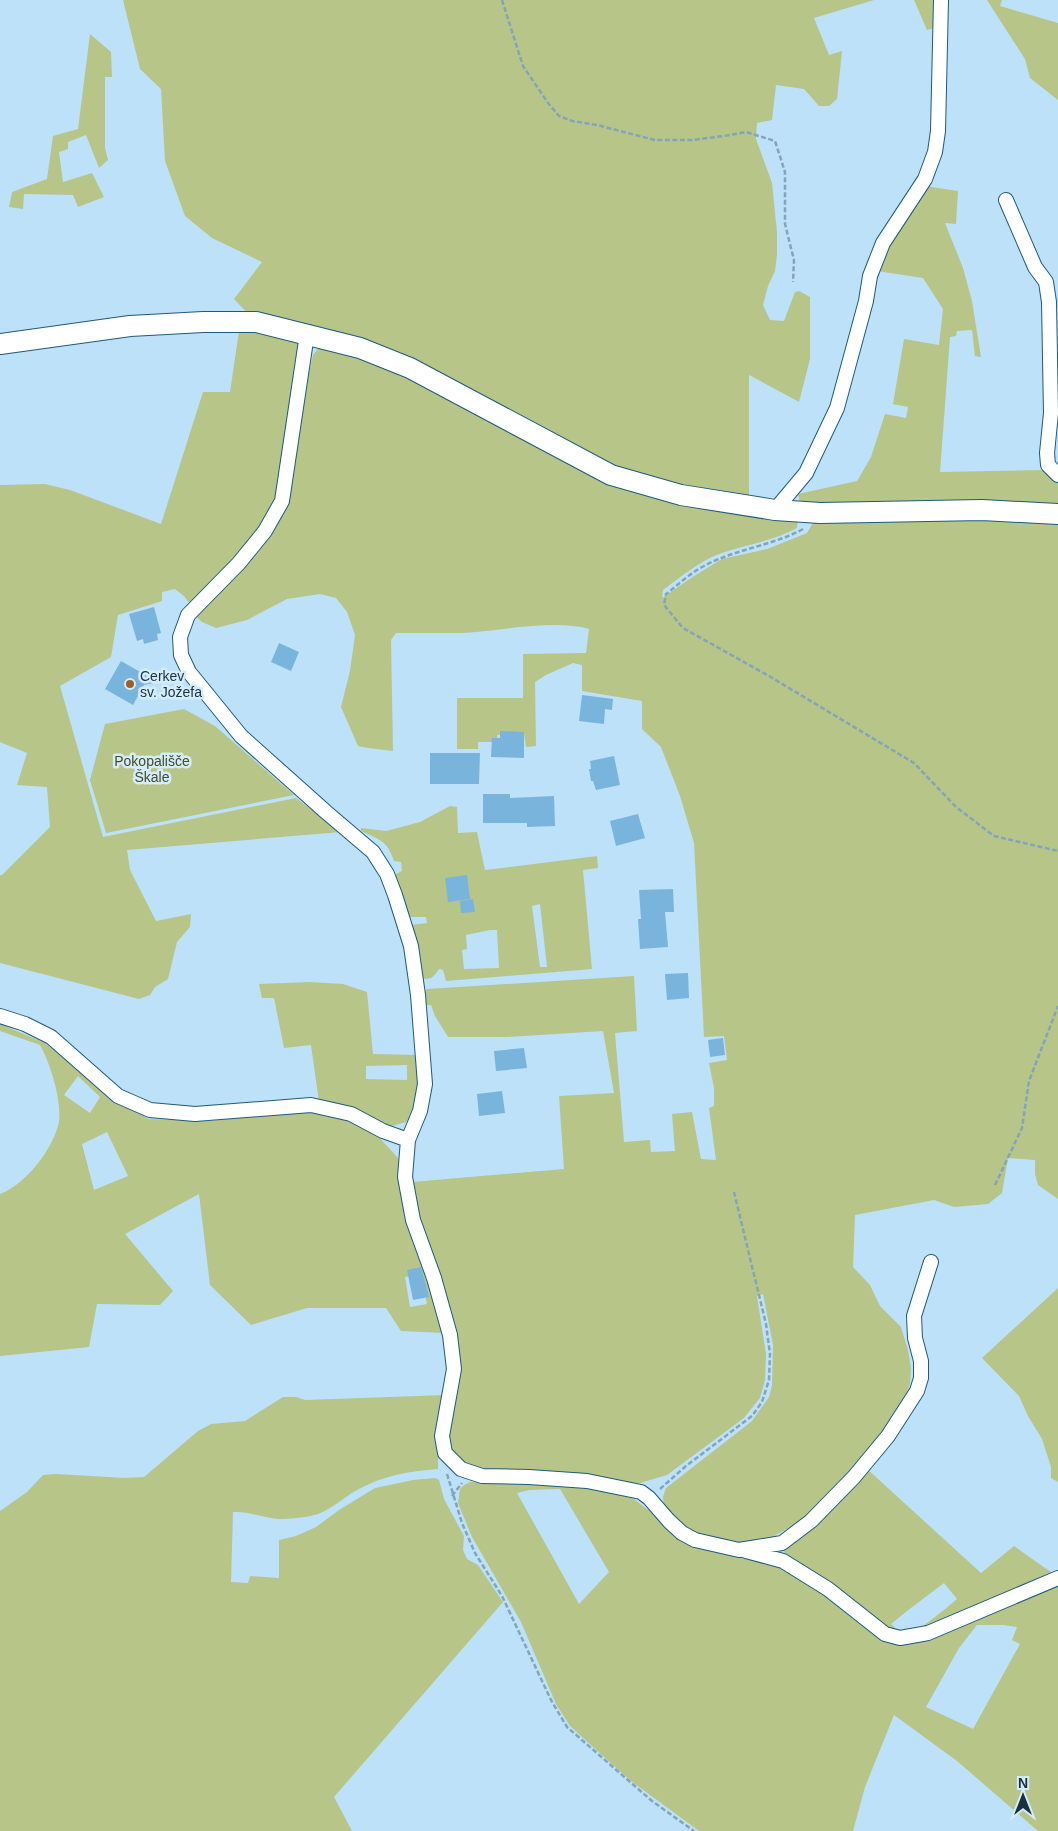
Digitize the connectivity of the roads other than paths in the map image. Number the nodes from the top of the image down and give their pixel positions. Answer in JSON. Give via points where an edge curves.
{"nodes":[{"id":1,"x":941,"y":0,"type":"edge"},
{"id":2,"x":1006,"y":200,"type":"dead end"},
{"id":3,"x":1052,"y":284,"type":"edge"},
{"id":4,"x":307,"y":334,"type":"junction"},
{"id":5,"x":0,"y":344,"type":"edge"},
{"id":6,"x":1058,"y":475,"type":"edge"},
{"id":7,"x":775,"y":510,"type":"junction"},
{"id":8,"x":1058,"y":514,"type":"edge"},
{"id":9,"x":0,"y":1016,"type":"edge"},
{"id":10,"x":408,"y":1140,"type":"junction"},
{"id":11,"x":931,"y":1262,"type":"dead end"},
{"id":12,"x":739,"y":1550,"type":"junction"},
{"id":13,"x":1058,"y":1578,"type":"edge"}],
"edges":[{"from":1,"to":7,"type":"street","via":[[935,152],[925,180],[883,243],[870,276],[837,408],[806,473]]},
{"from":2,"to":3,"type":"street","via":[[1036,266]]},
{"from":3,"to":6,"type":"street","via":[[1048,302],[1051,413],[1047,453],[1048,465]]},
{"from":4,"to":5,"type":"main road","via":[[256,322],[203,322],[130,326]]},
{"from":4,"to":7,"type":"main road","via":[[360,348],[410,368],[611,474],[680,495]]},
{"from":4,"to":10,"type":"street","via":[[282,501],[265,531],[188,615],[180,637],[181,655],[188,672],[241,736],[373,852],[387,874],[411,946],[423,1048],[425,1084],[420,1111]]},
{"from":7,"to":8,"type":"main road","via":[[820,513],[982,510]]},
{"from":9,"to":10,"type":"street","via":[[51,1037],[118,1096],[150,1110],[195,1114],[311,1105],[351,1114]]},
{"from":10,"to":12,"type":"street","via":[[405,1177],[413,1220],[450,1335],[454,1370],[442,1436],[445,1453],[461,1470],[482,1476],[587,1481],[640,1492],[669,1521],[695,1540]]},
{"from":11,"to":12,"type":"street","via":[[914,1316],[921,1378],[917,1391],[888,1436],[842,1490],[782,1543]]},
{"from":12,"to":13,"type":"street","via":[[784,1561],[828,1589],[885,1634],[900,1638],[928,1633]]}]}
